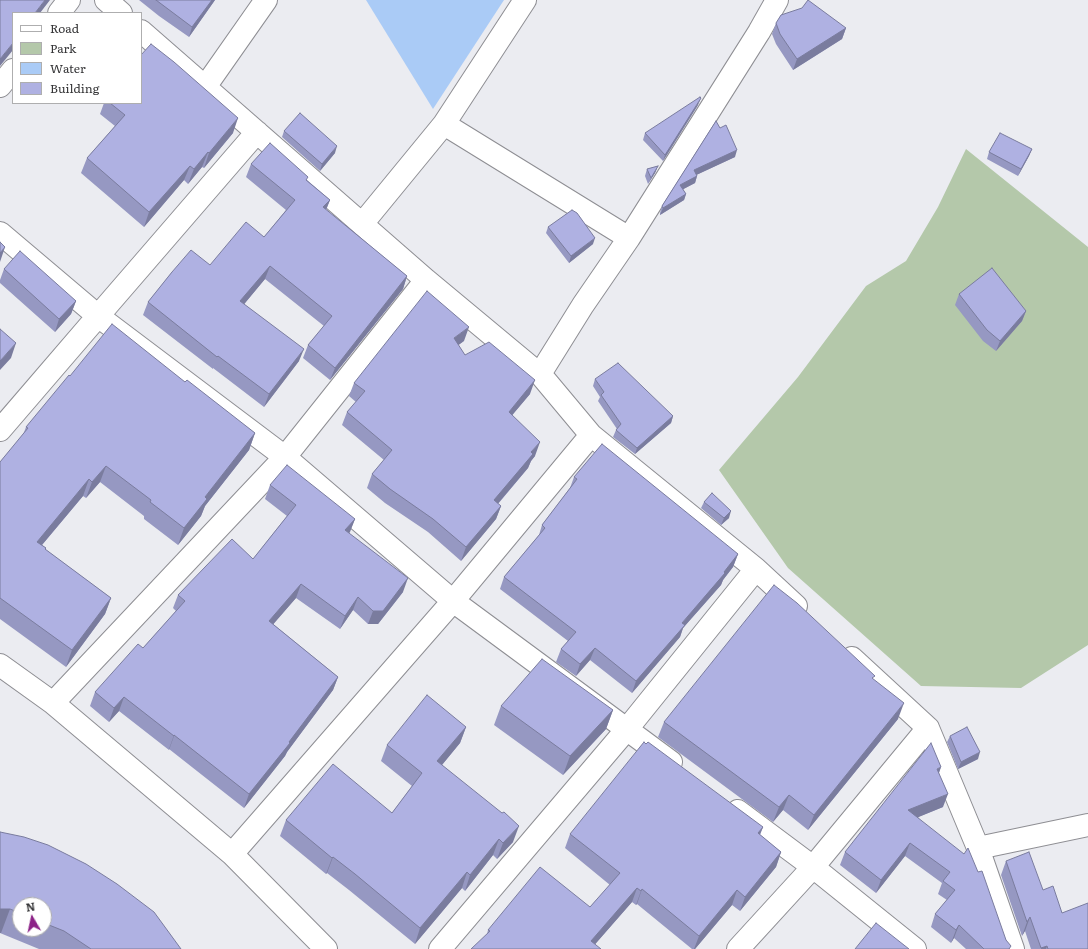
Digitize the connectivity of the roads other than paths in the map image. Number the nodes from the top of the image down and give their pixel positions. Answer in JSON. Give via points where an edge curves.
{"nodes":[{"id":1,"x":69,"y":0,"type":"edge"},
{"id":2,"x":106,"y":0,"type":"edge"},
{"id":3,"x":266,"y":0,"type":"edge"},
{"id":4,"x":525,"y":0,"type":"edge"},
{"id":5,"x":777,"y":0,"type":"edge"},
{"id":6,"x":60,"y":12,"type":"edge"},
{"id":7,"x":120,"y":12,"type":"edge"},
{"id":8,"x":142,"y":31,"type":"edge"},
{"id":9,"x":12,"y":71,"type":"edge"},
{"id":10,"x":0,"y":86,"type":"edge"},
{"id":11,"x":205,"y":87,"type":"junction"},
{"id":12,"x":444,"y":124,"type":"junction"},
{"id":13,"x":257,"y":132,"type":"junction"},
{"id":14,"x":362,"y":224,"type":"junction"},
{"id":15,"x":0,"y":233,"type":"edge"},
{"id":16,"x":629,"y":238,"type":"junction"},
{"id":17,"x":426,"y":280,"type":"junction"},
{"id":18,"x":98,"y":316,"type":"junction"},
{"id":19,"x":540,"y":374,"type":"junction"},
{"id":20,"x":0,"y":430,"type":"edge"},
{"id":21,"x":591,"y":435,"type":"junction"},
{"id":22,"x":284,"y":457,"type":"junction"},
{"id":23,"x":756,"y":569,"type":"junction"},
{"id":24,"x":453,"y":601,"type":"junction"},
{"id":25,"x":808,"y":617,"type":"edge"},
{"id":26,"x":836,"y":643,"type":"edge"},
{"id":27,"x":0,"y":665,"type":"edge"},
{"id":28,"x":53,"y":703,"type":"junction"},
{"id":29,"x":928,"y":728,"type":"junction"},
{"id":30,"x":627,"y":729,"type":"junction"},
{"id":31,"x":685,"y":772,"type":"edge"},
{"id":32,"x":723,"y":800,"type":"edge"},
{"id":33,"x":1088,"y":825,"type":"edge"},
{"id":34,"x":978,"y":848,"type":"junction"},
{"id":35,"x":232,"y":854,"type":"junction"},
{"id":36,"x":813,"y":867,"type":"junction"},
{"id":37,"x":326,"y":949,"type":"edge"},
{"id":38,"x":440,"y":949,"type":"edge"},
{"id":39,"x":738,"y":949,"type":"edge"},
{"id":40,"x":915,"y":949,"type":"edge"},
{"id":41,"x":1013,"y":949,"type":"edge"}],
"edges":[{"from":1,"to":6,"type":"street"},
{"from":2,"to":7,"type":"street"},
{"from":3,"to":11,"type":"street"},
{"from":4,"to":12,"type":"street"},
{"from":5,"to":16,"type":"street"},
{"from":8,"to":11,"type":"street"},
{"from":9,"to":10,"type":"street"},
{"from":11,"to":13,"type":"street"},
{"from":12,"to":14,"type":"street"},
{"from":12,"to":16,"type":"street"},
{"from":13,"to":14,"type":"street"},
{"from":13,"to":18,"type":"street"},
{"from":14,"to":17,"type":"street"},
{"from":15,"to":18,"type":"street"},
{"from":16,"to":19,"type":"street","via":[[583,304]]},
{"from":17,"to":19,"type":"street"},
{"from":17,"to":22,"type":"street"},
{"from":18,"to":20,"type":"street"},
{"from":18,"to":22,"type":"street"},
{"from":19,"to":21,"type":"street"},
{"from":21,"to":23,"type":"street"},
{"from":21,"to":24,"type":"street"},
{"from":22,"to":24,"type":"street"},
{"from":22,"to":28,"type":"street"},
{"from":23,"to":25,"type":"street"},
{"from":23,"to":30,"type":"street"},
{"from":24,"to":30,"type":"street"},
{"from":24,"to":35,"type":"street"},
{"from":26,"to":29,"type":"street"},
{"from":27,"to":28,"type":"street"},
{"from":28,"to":35,"type":"street"},
{"from":29,"to":34,"type":"street"},
{"from":29,"to":36,"type":"street"},
{"from":30,"to":31,"type":"street"},
{"from":30,"to":38,"type":"street"},
{"from":32,"to":36,"type":"street"},
{"from":33,"to":34,"type":"street"},
{"from":34,"to":41,"type":"street"},
{"from":35,"to":37,"type":"street"},
{"from":36,"to":39,"type":"street"},
{"from":36,"to":40,"type":"street"}]}
